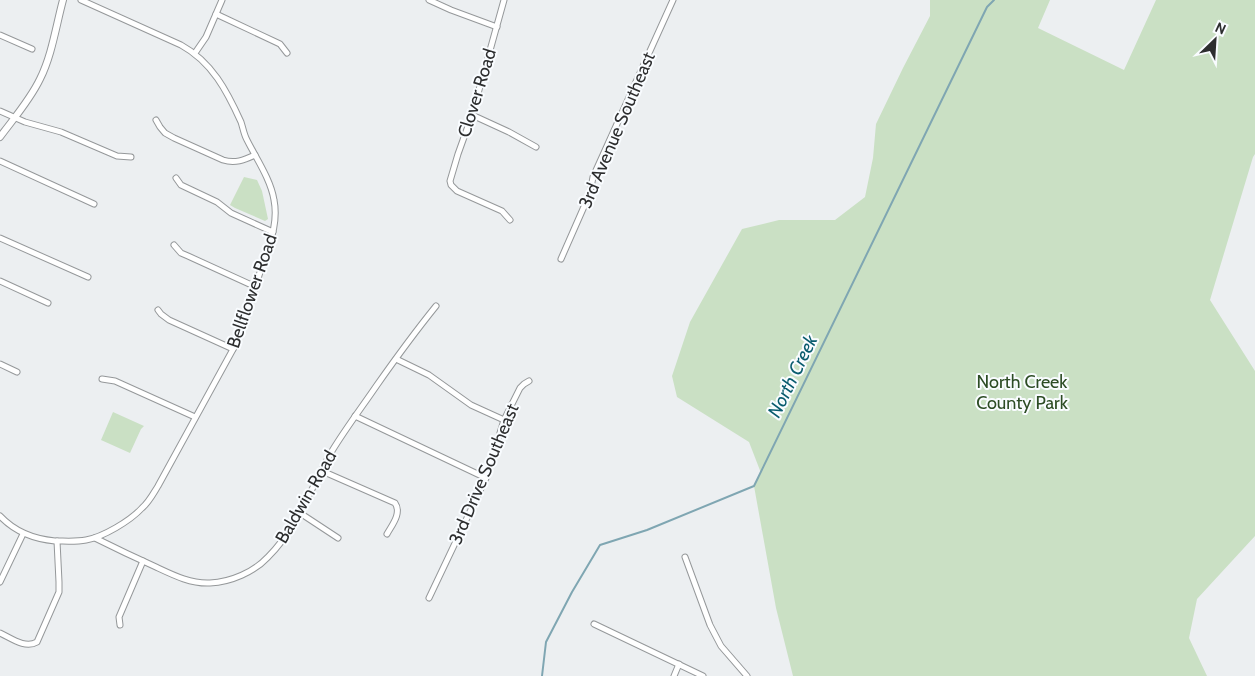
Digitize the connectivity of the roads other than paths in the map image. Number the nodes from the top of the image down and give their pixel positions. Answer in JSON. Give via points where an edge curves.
{"nodes":[{"id":1,"x":63,"y":0,"type":"edge"},
{"id":2,"x":81,"y":0,"type":"edge"},
{"id":3,"x":222,"y":0,"type":"edge"},
{"id":4,"x":429,"y":0,"type":"edge"},
{"id":5,"x":504,"y":0,"type":"edge"},
{"id":6,"x":673,"y":0,"type":"edge"},
{"id":7,"x":216,"y":14,"type":"junction"},
{"id":8,"x":497,"y":27,"type":"junction"},
{"id":9,"x":0,"y":35,"type":"edge"},
{"id":10,"x":32,"y":49,"type":"dead end"},
{"id":11,"x":287,"y":53,"type":"dead end"},
{"id":12,"x":195,"y":54,"type":"junction"},
{"id":13,"x":0,"y":111,"type":"edge"},
{"id":14,"x":472,"y":115,"type":"junction"},
{"id":15,"x":15,"y":118,"type":"junction"},
{"id":16,"x":156,"y":120,"type":"dead end"},
{"id":17,"x":0,"y":137,"type":"edge"},
{"id":18,"x":536,"y":148,"type":"dead end"},
{"id":19,"x":255,"y":155,"type":"junction"},
{"id":20,"x":131,"y":157,"type":"dead end"},
{"id":21,"x":0,"y":161,"type":"edge"},
{"id":22,"x":176,"y":178,"type":"dead end"},
{"id":23,"x":94,"y":204,"type":"dead end"},
{"id":24,"x":510,"y":220,"type":"dead end"},
{"id":25,"x":273,"y":232,"type":"junction"},
{"id":26,"x":0,"y":238,"type":"edge"},
{"id":27,"x":174,"y":245,"type":"dead end"},
{"id":28,"x":561,"y":259,"type":"dead end"},
{"id":29,"x":88,"y":278,"type":"dead end"},
{"id":30,"x":0,"y":281,"type":"edge"},
{"id":31,"x":256,"y":287,"type":"junction"},
{"id":32,"x":48,"y":303,"type":"dead end"},
{"id":33,"x":436,"y":306,"type":"dead end"},
{"id":34,"x":158,"y":310,"type":"dead end"},
{"id":35,"x":233,"y":349,"type":"junction"},
{"id":36,"x":396,"y":359,"type":"junction"},
{"id":37,"x":0,"y":364,"type":"edge"},
{"id":38,"x":17,"y":372,"type":"dead end"},
{"id":39,"x":102,"y":378,"type":"dead end"},
{"id":40,"x":530,"y":381,"type":"dead end"},
{"id":41,"x":355,"y":416,"type":"junction"},
{"id":42,"x":195,"y":417,"type":"junction"},
{"id":43,"x":504,"y":420,"type":"junction"},
{"id":44,"x":322,"y":471,"type":"junction"},
{"id":45,"x":486,"y":478,"type":"junction"},
{"id":46,"x":300,"y":513,"type":"junction"},
{"id":47,"x":0,"y":516,"type":"edge"},
{"id":48,"x":23,"y":534,"type":"junction"},
{"id":49,"x":387,"y":534,"type":"dead end"},
{"id":50,"x":95,"y":538,"type":"junction"},
{"id":51,"x":338,"y":538,"type":"dead end"},
{"id":52,"x":57,"y":541,"type":"junction"},
{"id":53,"x":685,"y":557,"type":"dead end"},
{"id":54,"x":143,"y":561,"type":"junction"},
{"id":55,"x":0,"y":582,"type":"edge"},
{"id":56,"x":429,"y":598,"type":"dead end"},
{"id":57,"x":594,"y":624,"type":"dead end"},
{"id":58,"x":120,"y":625,"type":"dead end"},
{"id":59,"x":0,"y":633,"type":"edge"},
{"id":60,"x":679,"y":664,"type":"junction"},
{"id":61,"x":674,"y":676,"type":"edge"},
{"id":62,"x":703,"y":676,"type":"edge"},
{"id":63,"x":747,"y":676,"type":"edge"}],
"edges":[{"from":1,"to":15,"type":"street","via":[[41,78]]},
{"from":2,"to":12,"type":"street","name":"Bellflower Road"},
{"from":3,"to":7,"type":"street"},
{"from":4,"to":8,"type":"street"},
{"from":5,"to":8,"type":"street","name":"Clover Road"},
{"from":6,"to":28,"type":"street","name":"3rd Avenue Southeast","via":[[593,177],[590,193]]},
{"from":7,"to":11,"type":"street","via":[[280,44]]},
{"from":7,"to":12,"type":"street"},
{"from":8,"to":14,"type":"street","name":"Clover Road"},
{"from":9,"to":10,"type":"street"},
{"from":12,"to":19,"type":"street","name":"Bellflower Road","via":[[223,85]]},
{"from":13,"to":15,"type":"street"},
{"from":14,"to":18,"type":"street"},
{"from":14,"to":24,"type":"street","name":"Clover Road","via":[[451,185],[457,191],[502,211]]},
{"from":15,"to":17,"type":"street"},
{"from":15,"to":20,"type":"street","via":[[61,132],[116,156]]},
{"from":16,"to":19,"type":"street","via":[[174,138],[228,162],[238,162]]},
{"from":19,"to":25,"type":"street","name":"Bellflower Road","via":[[272,191],[275,210]]},
{"from":21,"to":23,"type":"street"},
{"from":22,"to":25,"type":"street","via":[[181,185],[217,202],[231,213]]},
{"from":25,"to":31,"type":"street","name":"Bellflower Road"},
{"from":26,"to":29,"type":"street"},
{"from":27,"to":31,"type":"street","via":[[181,253]]},
{"from":30,"to":32,"type":"street"},
{"from":31,"to":35,"type":"street","name":"Bellflower Road"},
{"from":33,"to":36,"type":"street","name":"Baldwin Road"},
{"from":34,"to":35,"type":"street","via":[[169,320]]},
{"from":35,"to":42,"type":"street","name":"Bellflower Road"},
{"from":36,"to":41,"type":"street","name":"Baldwin Road"},
{"from":36,"to":43,"type":"street"},
{"from":37,"to":38,"type":"street"},
{"from":39,"to":42,"type":"street"},
{"from":40,"to":43,"type":"street","name":"3rd Drive Southeast","via":[[520,388]]},
{"from":41,"to":44,"type":"street","name":"Baldwin Road"},
{"from":41,"to":45,"type":"street"},
{"from":42,"to":50,"type":"street","name":"Bellflower Road","via":[[149,501],[127,520]]},
{"from":43,"to":45,"type":"street","name":"3rd Drive Southeast"},
{"from":44,"to":46,"type":"street","name":"Baldwin Road"},
{"from":44,"to":49,"type":"street","via":[[395,504],[398,512]]},
{"from":45,"to":56,"type":"street","name":"3rd Drive Southeast"},
{"from":46,"to":51,"type":"street"},
{"from":46,"to":54,"type":"street","name":"Baldwin Road","via":[[279,545],[262,563],[228,580],[211,583],[193,581]]},
{"from":47,"to":48,"type":"street"},
{"from":48,"to":52,"type":"street"},
{"from":48,"to":55,"type":"street"},
{"from":50,"to":52,"type":"street"},
{"from":50,"to":54,"type":"street","name":"Baldwin Road"},
{"from":52,"to":59,"type":"street","via":[[59,592],[36,642],[26,645]]},
{"from":53,"to":63,"type":"street","via":[[710,625],[721,646]]},
{"from":54,"to":58,"type":"street","via":[[119,617]]},
{"from":57,"to":60,"type":"street"},
{"from":60,"to":61,"type":"street"},
{"from":60,"to":62,"type":"street"}]}
